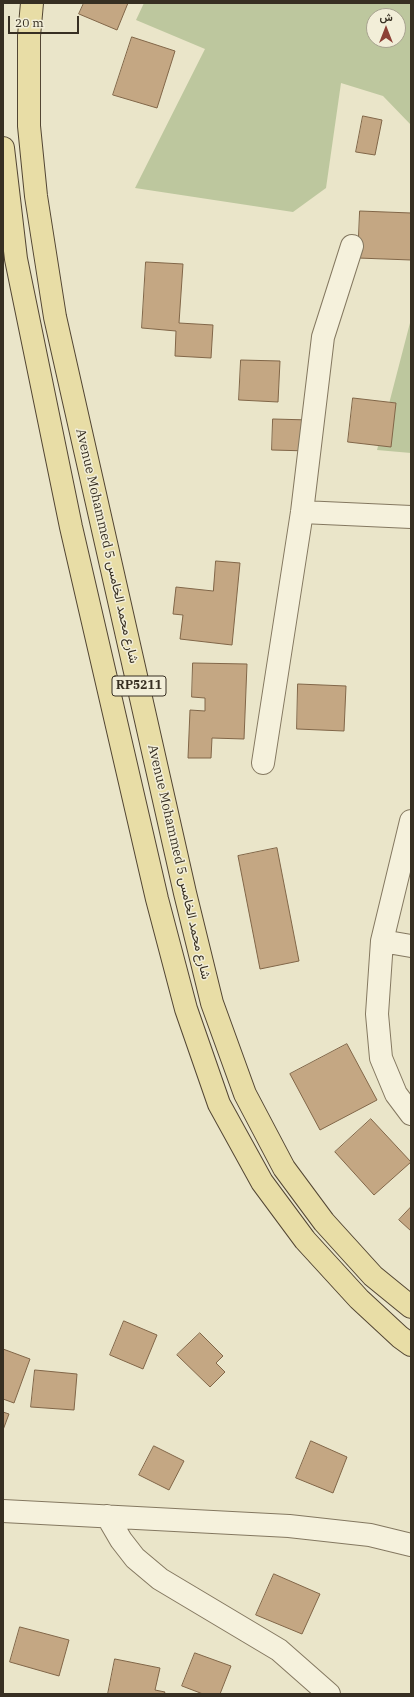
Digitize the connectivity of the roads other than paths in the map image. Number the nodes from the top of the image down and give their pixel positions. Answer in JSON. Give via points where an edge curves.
{"nodes":[{"id":1,"x":32,"y":3,"type":"edge"},
{"id":2,"x":3,"y":148,"type":"edge"},
{"id":3,"x":352,"y":246,"type":"dead end"},
{"id":4,"x":302,"y":512,"type":"junction"},
{"id":5,"x":411,"y":517,"type":"edge"},
{"id":6,"x":263,"y":763,"type":"dead end"},
{"id":7,"x":411,"y":821,"type":"edge"},
{"id":8,"x":382,"y":941,"type":"junction"},
{"id":9,"x":411,"y":946,"type":"edge"},
{"id":10,"x":411,"y":1114,"type":"edge"},
{"id":11,"x":411,"y":1307,"type":"edge"},
{"id":12,"x":411,"y":1345,"type":"edge"},
{"id":13,"x":3,"y":1511,"type":"edge"},
{"id":14,"x":107,"y":1516,"type":"junction"},
{"id":15,"x":411,"y":1545,"type":"edge"},
{"id":16,"x":329,"y":1694,"type":"edge"}],
"edges":[{"from":1,"to":11,"type":"main road","name":"Avenue Mohammed 5 شارع محمد الخامس","number":"RP5211","via":[[29,36],[29,126],[36,196],[55,317],[212,1003],[245,1094],[284,1168],[329,1228],[373,1276]]},
{"from":2,"to":12,"type":"main road","name":"Avenue Mohammed 5 شارع محمد الخامس","number":"RP5211","via":[[16,259],[71,526],[157,900],[186,1009],[219,1104],[262,1182],[305,1240],[344,1283]]},
{"from":3,"to":4,"type":"street","via":[[324,337]]},
{"from":4,"to":5,"type":"street"},
{"from":4,"to":6,"type":"street"},
{"from":7,"to":8,"type":"street"},
{"from":8,"to":9,"type":"street"},
{"from":8,"to":10,"type":"street","via":[[377,1014],[381,1058],[396,1094]]},
{"from":13,"to":14,"type":"street"},
{"from":14,"to":15,"type":"street","via":[[289,1526],[370,1536]]},
{"from":14,"to":16,"type":"street","via":[[135,1558],[160,1579],[279,1650]]}]}
